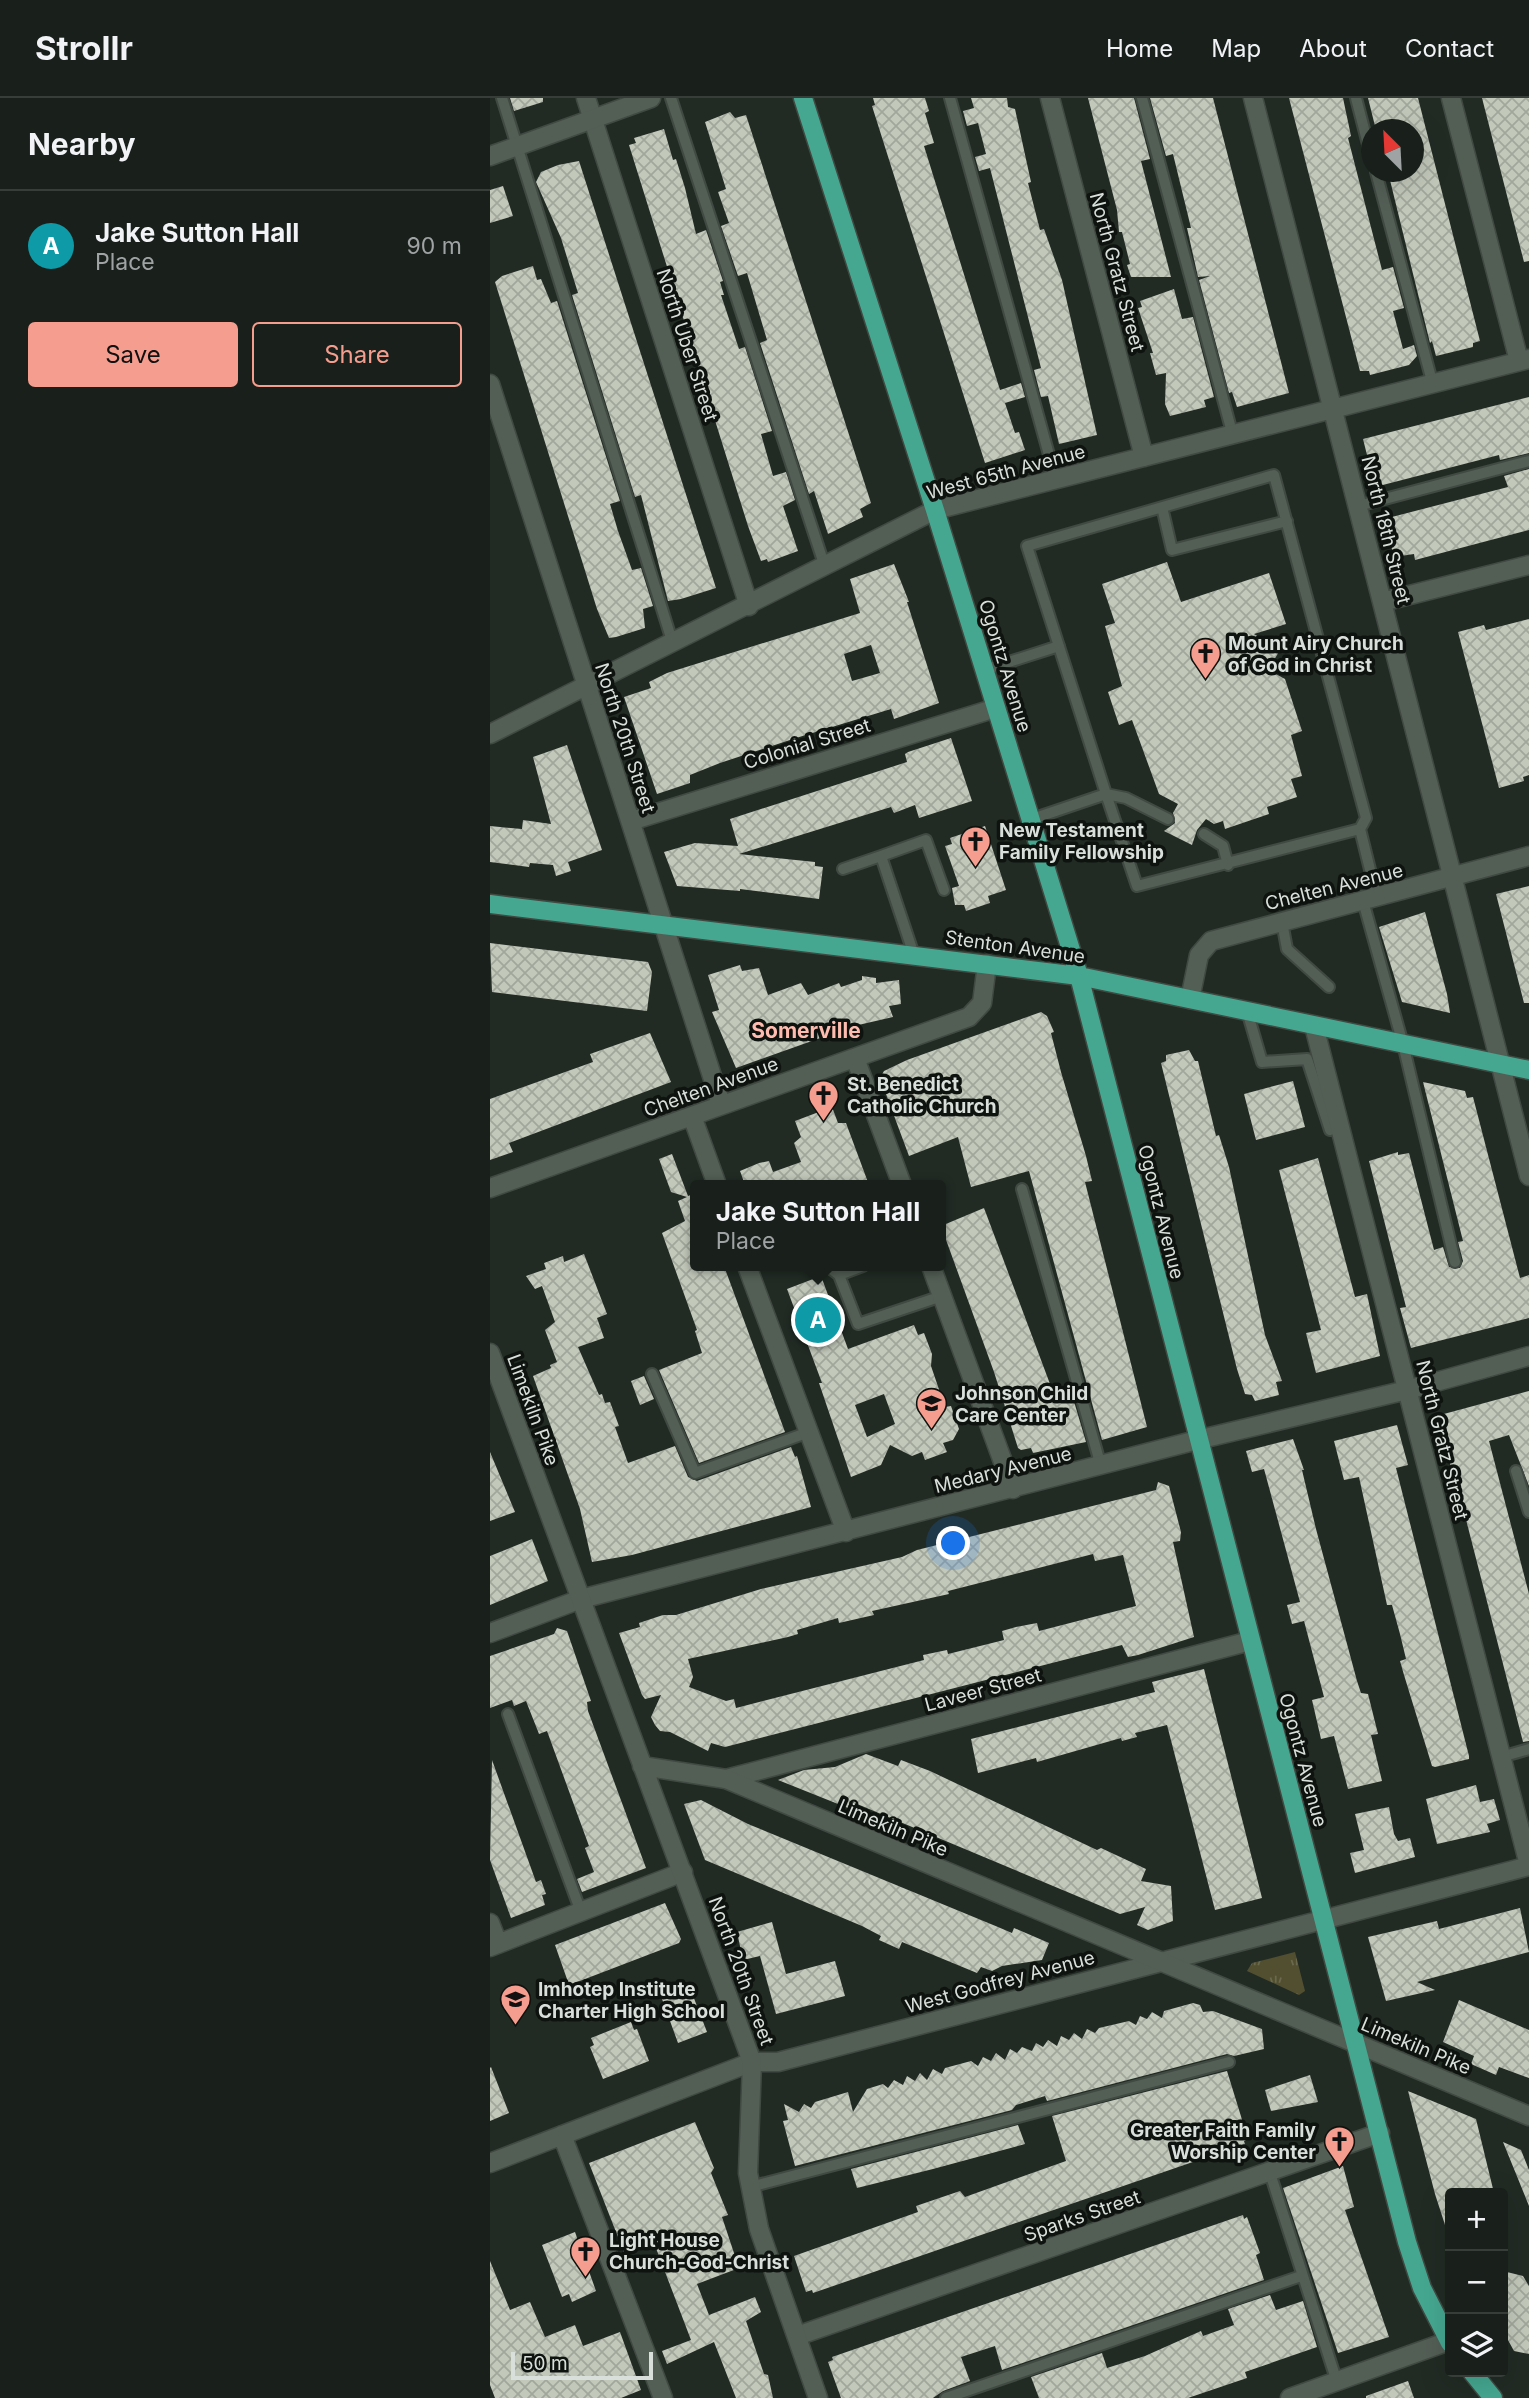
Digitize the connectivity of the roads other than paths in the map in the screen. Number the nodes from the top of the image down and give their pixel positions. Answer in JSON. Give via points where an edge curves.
{"nodes":[{"id":1,"x":502,"y":98,"type":"edge"},
{"id":2,"x":586,"y":98,"type":"edge"},
{"id":3,"x":651,"y":98,"type":"edge"},
{"id":4,"x":671,"y":98,"type":"edge"},
{"id":5,"x":803,"y":98,"type":"edge"},
{"id":6,"x":950,"y":98,"type":"edge"},
{"id":7,"x":1050,"y":98,"type":"edge"},
{"id":8,"x":1142,"y":98,"type":"edge"},
{"id":9,"x":1253,"y":98,"type":"edge"},
{"id":10,"x":1356,"y":98,"type":"edge"},
{"id":11,"x":1451,"y":98,"type":"edge"},
{"id":12,"x":593,"y":119,"type":"junction"},
{"id":13,"x":1361,"y":119,"type":"edge"},
{"id":14,"x":517,"y":147,"type":"junction"},
{"id":15,"x":490,"y":156,"type":"edge"},
{"id":16,"x":1379,"y":182,"type":"edge"},
{"id":17,"x":1524,"y":360,"type":"edge"},
{"id":18,"x":490,"y":384,"type":"edge"},
{"id":19,"x":1433,"y":384,"type":"junction"},
{"id":20,"x":1334,"y":410,"type":"junction"},
{"id":21,"x":1233,"y":436,"type":"junction"},
{"id":22,"x":1144,"y":457,"type":"junction"},
{"id":23,"x":1529,"y":461,"type":"edge"},
{"id":24,"x":1056,"y":480,"type":"junction"},
{"id":25,"x":1358,"y":506,"type":"junction"},
{"id":26,"x":1162,"y":507,"type":"junction"},
{"id":27,"x":935,"y":510,"type":"junction"},
{"id":28,"x":1287,"y":521,"type":"junction"},
{"id":29,"x":1529,"y":565,"type":"edge"},
{"id":30,"x":825,"y":567,"type":"junction"},
{"id":31,"x":1382,"y":602,"type":"junction"},
{"id":32,"x":749,"y":606,"type":"junction"},
{"id":33,"x":673,"y":644,"type":"junction"},
{"id":34,"x":1059,"y":646,"type":"junction"},
{"id":35,"x":984,"y":670,"type":"junction"},
{"id":36,"x":586,"y":687,"type":"junction"},
{"id":37,"x":996,"y":708,"type":"junction"},
{"id":38,"x":490,"y":734,"type":"edge"},
{"id":39,"x":1106,"y":793,"type":"junction"},
{"id":40,"x":1032,"y":819,"type":"junction"},
{"id":41,"x":1168,"y":819,"type":"dead end"},
{"id":42,"x":631,"y":821,"type":"junction"},
{"id":43,"x":1360,"y":829,"type":"junction"},
{"id":44,"x":1204,"y":834,"type":"dead end"},
{"id":45,"x":881,"y":856,"type":"junction"},
{"id":46,"x":1529,"y":856,"type":"edge"},
{"id":47,"x":1228,"y":865,"type":"junction"},
{"id":48,"x":843,"y":869,"type":"dead end"},
{"id":49,"x":1453,"y":878,"type":"junction"},
{"id":50,"x":944,"y":890,"type":"dead end"},
{"id":51,"x":1370,"y":899,"type":"junction"},
{"id":52,"x":490,"y":904,"type":"edge"},
{"id":53,"x":1282,"y":922,"type":"junction"},
{"id":54,"x":663,"y":925,"type":"junction"},
{"id":55,"x":914,"y":955,"type":"junction"},
{"id":56,"x":987,"y":964,"type":"junction"},
{"id":57,"x":1079,"y":976,"type":"junction"},
{"id":58,"x":1329,"y":986,"type":"dead end"},
{"id":59,"x":1190,"y":999,"type":"junction"},
{"id":60,"x":1247,"y":1011,"type":"junction"},
{"id":61,"x":1314,"y":1026,"type":"junction"},
{"id":62,"x":1403,"y":1044,"type":"junction"},
{"id":63,"x":855,"y":1058,"type":"junction"},
{"id":64,"x":1501,"y":1064,"type":"junction"},
{"id":65,"x":1529,"y":1070,"type":"edge"},
{"id":66,"x":721,"y":1104,"type":"junction"},
{"id":67,"x":692,"y":1116,"type":"junction"},
{"id":68,"x":1339,"y":1126,"type":"junction"},
{"id":69,"x":1529,"y":1176,"type":"edge"},
{"id":70,"x":715,"y":1180,"type":"edge"},
{"id":71,"x":900,"y":1180,"type":"edge"},
{"id":72,"x":490,"y":1188,"type":"edge"},
{"id":73,"x":1022,"y":1189,"type":"dead end"},
{"id":74,"x":1455,"y":1262,"type":"dead end"},
{"id":75,"x":749,"y":1271,"type":"edge"},
{"id":76,"x":834,"y":1271,"type":"edge"},
{"id":77,"x":850,"y":1271,"type":"edge"},
{"id":78,"x":933,"y":1271,"type":"edge"},
{"id":79,"x":839,"y":1275,"type":"junction"},
{"id":80,"x":942,"y":1296,"type":"junction"},
{"id":81,"x":490,"y":1353,"type":"edge"},
{"id":82,"x":1529,"y":1356,"type":"edge"},
{"id":83,"x":652,"y":1374,"type":"dead end"},
{"id":84,"x":1407,"y":1390,"type":"junction"},
{"id":85,"x":809,"y":1432,"type":"junction"},
{"id":86,"x":1197,"y":1440,"type":"junction"},
{"id":87,"x":1101,"y":1466,"type":"junction"},
{"id":88,"x":1516,"y":1471,"type":"dead end"},
{"id":89,"x":1013,"y":1489,"type":"junction"},
{"id":90,"x":1529,"y":1512,"type":"edge"},
{"id":91,"x":846,"y":1532,"type":"junction"},
{"id":92,"x":581,"y":1600,"type":"junction"},
{"id":93,"x":490,"y":1633,"type":"edge"},
{"id":94,"x":1250,"y":1641,"type":"junction"},
{"id":95,"x":508,"y":1714,"type":"dead end"},
{"id":96,"x":1529,"y":1749,"type":"edge"},
{"id":97,"x":1501,"y":1757,"type":"junction"},
{"id":98,"x":642,"y":1766,"type":"junction"},
{"id":99,"x":726,"y":1779,"type":"junction"},
{"id":100,"x":1529,"y":1866,"type":"edge"},
{"id":101,"x":683,"y":1872,"type":"junction"},
{"id":102,"x":581,"y":1912,"type":"junction"},
{"id":103,"x":1323,"y":1917,"type":"junction"},
{"id":104,"x":490,"y":1923,"type":"edge"},
{"id":105,"x":494,"y":1946,"type":"edge"},
{"id":106,"x":1162,"y":1960,"type":"junction"},
{"id":107,"x":1354,"y":2043,"type":"junction"},
{"id":108,"x":752,"y":2062,"type":"junction"},
{"id":109,"x":1229,"y":2062,"type":"dead end"},
{"id":110,"x":1529,"y":2116,"type":"edge"},
{"id":111,"x":1380,"y":2133,"type":"junction"},
{"id":112,"x":562,"y":2135,"type":"junction"},
{"id":113,"x":490,"y":2163,"type":"edge"},
{"id":114,"x":1270,"y":2173,"type":"junction"},
{"id":115,"x":750,"y":2187,"type":"junction"},
{"id":116,"x":1301,"y":2276,"type":"junction"},
{"id":117,"x":1445,"y":2332,"type":"edge"},
{"id":118,"x":797,"y":2336,"type":"junction"},
{"id":119,"x":1445,"y":2344,"type":"edge"},
{"id":120,"x":1476,"y":2377,"type":"edge"},
{"id":121,"x":1330,"y":2388,"type":"edge"},
{"id":122,"x":663,"y":2398,"type":"edge"},
{"id":123,"x":818,"y":2398,"type":"edge"},
{"id":124,"x":946,"y":2398,"type":"edge"},
{"id":125,"x":1290,"y":2398,"type":"edge"},
{"id":126,"x":1493,"y":2398,"type":"edge"}],
"edges":[{"from":1,"to":14,"type":"lane"},
{"from":2,"to":12,"type":"street","name":"North Uber Street"},
{"from":3,"to":12,"type":"street"},
{"from":4,"to":30,"type":"lane"},
{"from":5,"to":27,"type":"main road","name":"Ogontz Avenue"},
{"from":6,"to":24,"type":"lane"},
{"from":7,"to":22,"type":"street","name":"North Gratz Street"},
{"from":8,"to":21,"type":"lane"},
{"from":9,"to":20,"type":"street","name":"North 18th Street"},
{"from":10,"to":13,"type":"lane"},
{"from":11,"to":17,"type":"street"},
{"from":12,"to":14,"type":"street"},
{"from":12,"to":32,"type":"street","name":"North Uber Street"},
{"from":14,"to":15,"type":"street"},
{"from":14,"to":33,"type":"lane"},
{"from":16,"to":19,"type":"lane"},
{"from":17,"to":19,"type":"street","name":"West 65th Avenue"},
{"from":18,"to":36,"type":"street","name":"North 20th Street"},
{"from":19,"to":20,"type":"street","name":"West 65th Avenue"},
{"from":20,"to":21,"type":"street","name":"West 65th Avenue"},
{"from":20,"to":25,"type":"street","name":"North 18th Street"},
{"from":21,"to":22,"type":"street","name":"West 65th Avenue"},
{"from":22,"to":24,"type":"street","name":"West 65th Avenue"},
{"from":23,"to":25,"type":"lane"},
{"from":24,"to":27,"type":"street","name":"West 65th Avenue"},
{"from":25,"to":31,"type":"street","name":"North 18th Street"},
{"from":26,"to":28,"type":"lane","via":[[1172,550]]},
{"from":26,"to":28,"type":"lane","via":[[1274,475]]},
{"from":26,"to":34,"type":"lane","via":[[1027,546]]},
{"from":27,"to":30,"type":"street","name":"West 65th Avenue"},
{"from":27,"to":35,"type":"main road","name":"Ogontz Avenue"},
{"from":28,"to":43,"type":"lane","via":[[1366,818]]},
{"from":29,"to":31,"type":"street"},
{"from":30,"to":32,"type":"street","name":"West 65th Avenue"},
{"from":31,"to":49,"type":"street","name":"North 18th Street"},
{"from":32,"to":33,"type":"street","name":"West 65th Avenue"},
{"from":33,"to":36,"type":"street","name":"West 65th Avenue"},
{"from":34,"to":35,"type":"lane"},
{"from":34,"to":39,"type":"lane"},
{"from":35,"to":37,"type":"main road","name":"Ogontz Avenue"},
{"from":36,"to":38,"type":"street","name":"West 65th Avenue"},
{"from":36,"to":42,"type":"street","name":"North 20th Street"},
{"from":37,"to":40,"type":"main road","name":"Ogontz Avenue"},
{"from":37,"to":42,"type":"street","name":"Colonial Street"},
{"from":39,"to":40,"type":"lane"},
{"from":39,"to":41,"type":"lane","via":[[1126,797]]},
{"from":39,"to":47,"type":"lane","via":[[1137,886]]},
{"from":40,"to":57,"type":"main road","name":"Ogontz Avenue"},
{"from":42,"to":54,"type":"street","name":"North 20th Street"},
{"from":43,"to":47,"type":"lane"},
{"from":43,"to":51,"type":"lane"},
{"from":44,"to":47,"type":"lane","via":[[1223,846]]},
{"from":45,"to":48,"type":"lane"},
{"from":45,"to":50,"type":"lane","via":[[926,840]]},
{"from":45,"to":55,"type":"lane"},
{"from":46,"to":49,"type":"street","name":"Chelten Avenue"},
{"from":49,"to":51,"type":"street","name":"Chelten Avenue"},
{"from":49,"to":64,"type":"street","name":"North 18th Street"},
{"from":51,"to":53,"type":"street","name":"Chelten Avenue"},
{"from":51,"to":62,"type":"lane"},
{"from":52,"to":54,"type":"main road","name":"Stenton Avenue"},
{"from":53,"to":58,"type":"lane","via":[[1287,949]]},
{"from":53,"to":59,"type":"street","name":"Chelten Avenue","via":[[1219,938],[1204,947]]},
{"from":54,"to":55,"type":"main road","name":"Stenton Avenue"},
{"from":54,"to":66,"type":"street","name":"North 20th Street"},
{"from":55,"to":56,"type":"main road","name":"Stenton Avenue"},
{"from":56,"to":57,"type":"main road","name":"Stenton Avenue"},
{"from":56,"to":63,"type":"street","name":"Chelten Avenue","via":[[977,1012]]},
{"from":57,"to":59,"type":"main road","name":"Stenton Avenue"},
{"from":57,"to":86,"type":"main road","name":"Ogontz Avenue"},
{"from":59,"to":60,"type":"main road","name":"Stenton Avenue"},
{"from":60,"to":61,"type":"main road","name":"Stenton Avenue"},
{"from":60,"to":68,"type":"lane","via":[[1262,1062],[1307,1059],[1330,1130]]},
{"from":61,"to":62,"type":"main road","name":"Stenton Avenue"},
{"from":61,"to":68,"type":"street","name":"North Gratz Street"},
{"from":62,"to":64,"type":"main road","name":"Stenton Avenue"},
{"from":62,"to":74,"type":"lane"},
{"from":63,"to":66,"type":"street","name":"Chelten Avenue"},
{"from":63,"to":71,"type":"street"},
{"from":64,"to":65,"type":"main road","name":"Stenton Avenue"},
{"from":64,"to":69,"type":"street","name":"North 18th Street"},
{"from":66,"to":67,"type":"street","name":"Chelten Avenue"},
{"from":67,"to":70,"type":"street"},
{"from":67,"to":72,"type":"street","name":"Chelten Avenue"},
{"from":68,"to":84,"type":"street","name":"North Gratz Street"},
{"from":73,"to":87,"type":"lane"},
{"from":75,"to":85,"type":"street"},
{"from":76,"to":79,"type":"lane"},
{"from":77,"to":79,"type":"lane"},
{"from":78,"to":80,"type":"street"},
{"from":79,"to":80,"type":"lane","via":[[858,1324]]},
{"from":80,"to":89,"type":"street"},
{"from":81,"to":92,"type":"street","name":"Limekiln Pike"},
{"from":82,"to":84,"type":"street","name":"Medary Avenue"},
{"from":83,"to":85,"type":"lane","via":[[695,1473]]},
{"from":84,"to":86,"type":"street","name":"Medary Avenue"},
{"from":84,"to":97,"type":"street","name":"North Gratz Street"},
{"from":85,"to":91,"type":"street"},
{"from":86,"to":87,"type":"street","name":"Medary Avenue"},
{"from":86,"to":94,"type":"main road","name":"Ogontz Avenue"},
{"from":87,"to":89,"type":"street","name":"Medary Avenue"},
{"from":88,"to":90,"type":"lane"},
{"from":89,"to":91,"type":"street","name":"Medary Avenue"},
{"from":91,"to":92,"type":"street","name":"Medary Avenue"},
{"from":92,"to":93,"type":"street","name":"Medary Avenue"},
{"from":92,"to":98,"type":"street","name":"Limekiln Pike"},
{"from":94,"to":99,"type":"street","name":"Laveer Street"},
{"from":94,"to":103,"type":"main road","name":"Ogontz Avenue"},
{"from":95,"to":102,"type":"lane"},
{"from":96,"to":97,"type":"lane"},
{"from":97,"to":100,"type":"street","name":"North Gratz Street"},
{"from":98,"to":99,"type":"street","name":"Limekiln Pike"},
{"from":98,"to":101,"type":"street","name":"North 20th Street"},
{"from":99,"to":106,"type":"street","name":"Limekiln Pike","via":[[1105,1941]]},
{"from":100,"to":103,"type":"street","name":"West Godfrey Avenue"},
{"from":101,"to":102,"type":"street"},
{"from":101,"to":108,"type":"street","name":"North 20th Street"},
{"from":102,"to":105,"type":"street"},
{"from":103,"to":106,"type":"street","name":"West Godfrey Avenue"},
{"from":103,"to":107,"type":"main road","name":"Ogontz Avenue"},
{"from":104,"to":105,"type":"street"},
{"from":106,"to":107,"type":"street","name":"Limekiln Pike"},
{"from":106,"to":108,"type":"street","name":"West Godfrey Avenue","via":[[778,2062]]},
{"from":107,"to":110,"type":"street","name":"Limekiln Pike"},
{"from":107,"to":111,"type":"main road","name":"Ogontz Avenue"},
{"from":108,"to":112,"type":"street","name":"West Godfrey Avenue"},
{"from":108,"to":115,"type":"street","name":"North 20th Street"},
{"from":109,"to":115,"type":"lane"},
{"from":111,"to":114,"type":"street","name":"Sparks Street"},
{"from":111,"to":117,"type":"main road","name":"Ogontz Avenue","via":[[1407,2242],[1422,2288]]},
{"from":112,"to":113,"type":"street","name":"West Godfrey Avenue"},
{"from":112,"to":122,"type":"street"},
{"from":114,"to":116,"type":"lane"},
{"from":114,"to":118,"type":"street","name":"Sparks Street"},
{"from":115,"to":118,"type":"street","name":"North 20th Street","via":[[759,2229]]},
{"from":116,"to":121,"type":"lane"},
{"from":116,"to":124,"type":"lane"},
{"from":118,"to":123,"type":"street","name":"North 20th Street"},
{"from":119,"to":121,"type":"street"},
{"from":120,"to":126,"type":"main road"},
{"from":121,"to":125,"type":"street"}]}
